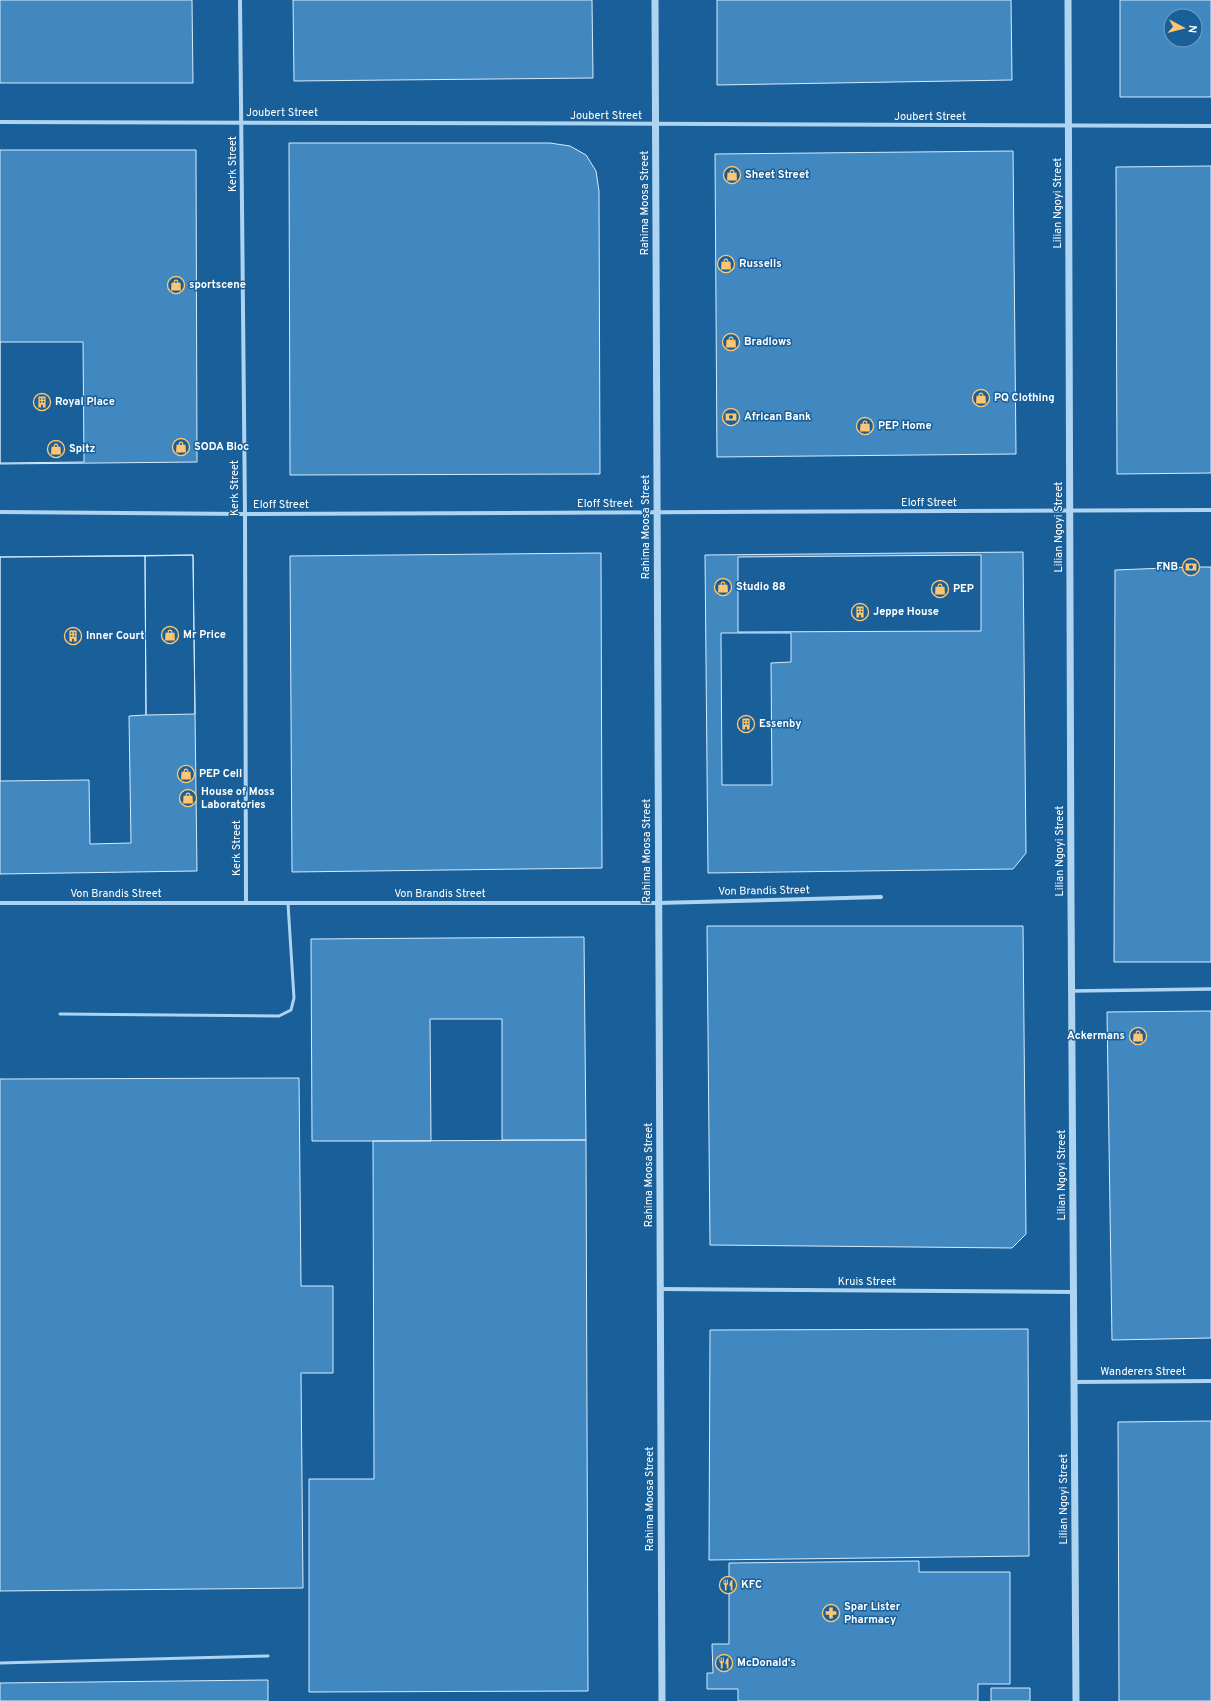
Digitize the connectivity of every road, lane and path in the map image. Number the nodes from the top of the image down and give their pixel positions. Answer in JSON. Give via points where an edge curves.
{"nodes":[{"id":1,"x":240,"y":0,"type":"edge"},
{"id":2,"x":655,"y":0,"type":"edge"},
{"id":3,"x":1068,"y":0,"type":"edge"},
{"id":4,"x":0,"y":122,"type":"edge"},
{"id":5,"x":241,"y":122,"type":"junction"},
{"id":6,"x":656,"y":125,"type":"junction"},
{"id":7,"x":1069,"y":126,"type":"junction"},
{"id":8,"x":1211,"y":126,"type":"edge"},
{"id":9,"x":1211,"y":510,"type":"edge"},
{"id":10,"x":1070,"y":511,"type":"junction"},
{"id":11,"x":0,"y":512,"type":"edge"},
{"id":12,"x":657,"y":512,"type":"junction"},
{"id":13,"x":245,"y":514,"type":"junction"},
{"id":14,"x":881,"y":897,"type":"dead end"},
{"id":15,"x":0,"y":903,"type":"edge"},
{"id":16,"x":246,"y":903,"type":"junction"},
{"id":17,"x":658,"y":903,"type":"junction"},
{"id":18,"x":288,"y":904,"type":"junction"},
{"id":19,"x":1211,"y":989,"type":"edge"},
{"id":20,"x":1072,"y":991,"type":"junction"},
{"id":21,"x":60,"y":1014,"type":"dead end"},
{"id":22,"x":660,"y":1289,"type":"junction"},
{"id":23,"x":1074,"y":1292,"type":"junction"},
{"id":24,"x":1211,"y":1381,"type":"edge"},
{"id":25,"x":1075,"y":1382,"type":"junction"},
{"id":26,"x":268,"y":1656,"type":"dead end"},
{"id":27,"x":0,"y":1663,"type":"edge"},
{"id":28,"x":662,"y":1701,"type":"edge"},
{"id":29,"x":1076,"y":1701,"type":"edge"}],
"edges":[{"from":1,"to":5,"type":"street","name":"Kerk Street"},
{"from":2,"to":6,"type":"street","name":"Rahima Moosa Street"},
{"from":3,"to":7,"type":"street","name":"Lilian Ngoyi Street"},
{"from":4,"to":5,"type":"street","name":"Joubert Street"},
{"from":5,"to":6,"type":"street","name":"Joubert Street"},
{"from":5,"to":13,"type":"street","name":"Kerk Street"},
{"from":6,"to":7,"type":"street","name":"Joubert Street"},
{"from":6,"to":12,"type":"street","name":"Rahima Moosa Street"},
{"from":7,"to":8,"type":"street","name":"Joubert Street"},
{"from":7,"to":10,"type":"street","name":"Lilian Ngoyi Street"},
{"from":9,"to":10,"type":"street","name":"Eloff Street"},
{"from":10,"to":12,"type":"street","name":"Eloff Street"},
{"from":10,"to":20,"type":"street","name":"Lilian Ngoyi Street"},
{"from":11,"to":13,"type":"street","name":"Eloff Street"},
{"from":12,"to":13,"type":"street","name":"Eloff Street"},
{"from":12,"to":17,"type":"street","name":"Rahima Moosa Street"},
{"from":13,"to":16,"type":"street","name":"Kerk Street"},
{"from":14,"to":17,"type":"street","name":"Von Brandis Street"},
{"from":15,"to":16,"type":"street","name":"Von Brandis Street"},
{"from":16,"to":18,"type":"street","name":"Von Brandis Street"},
{"from":17,"to":18,"type":"street","name":"Von Brandis Street"},
{"from":17,"to":22,"type":"street","name":"Rahima Moosa Street"},
{"from":18,"to":21,"type":"lane","via":[[294,998],[291,1010],[279,1016]]},
{"from":19,"to":20,"type":"street"},
{"from":20,"to":23,"type":"street","name":"Lilian Ngoyi Street"},
{"from":22,"to":23,"type":"street","name":"Kruis Street"},
{"from":22,"to":28,"type":"street","name":"Rahima Moosa Street"},
{"from":23,"to":25,"type":"street","name":"Lilian Ngoyi Street"},
{"from":24,"to":25,"type":"street","name":"Wanderers Street"},
{"from":25,"to":29,"type":"street","name":"Lilian Ngoyi Street"},
{"from":26,"to":27,"type":"lane"}]}
